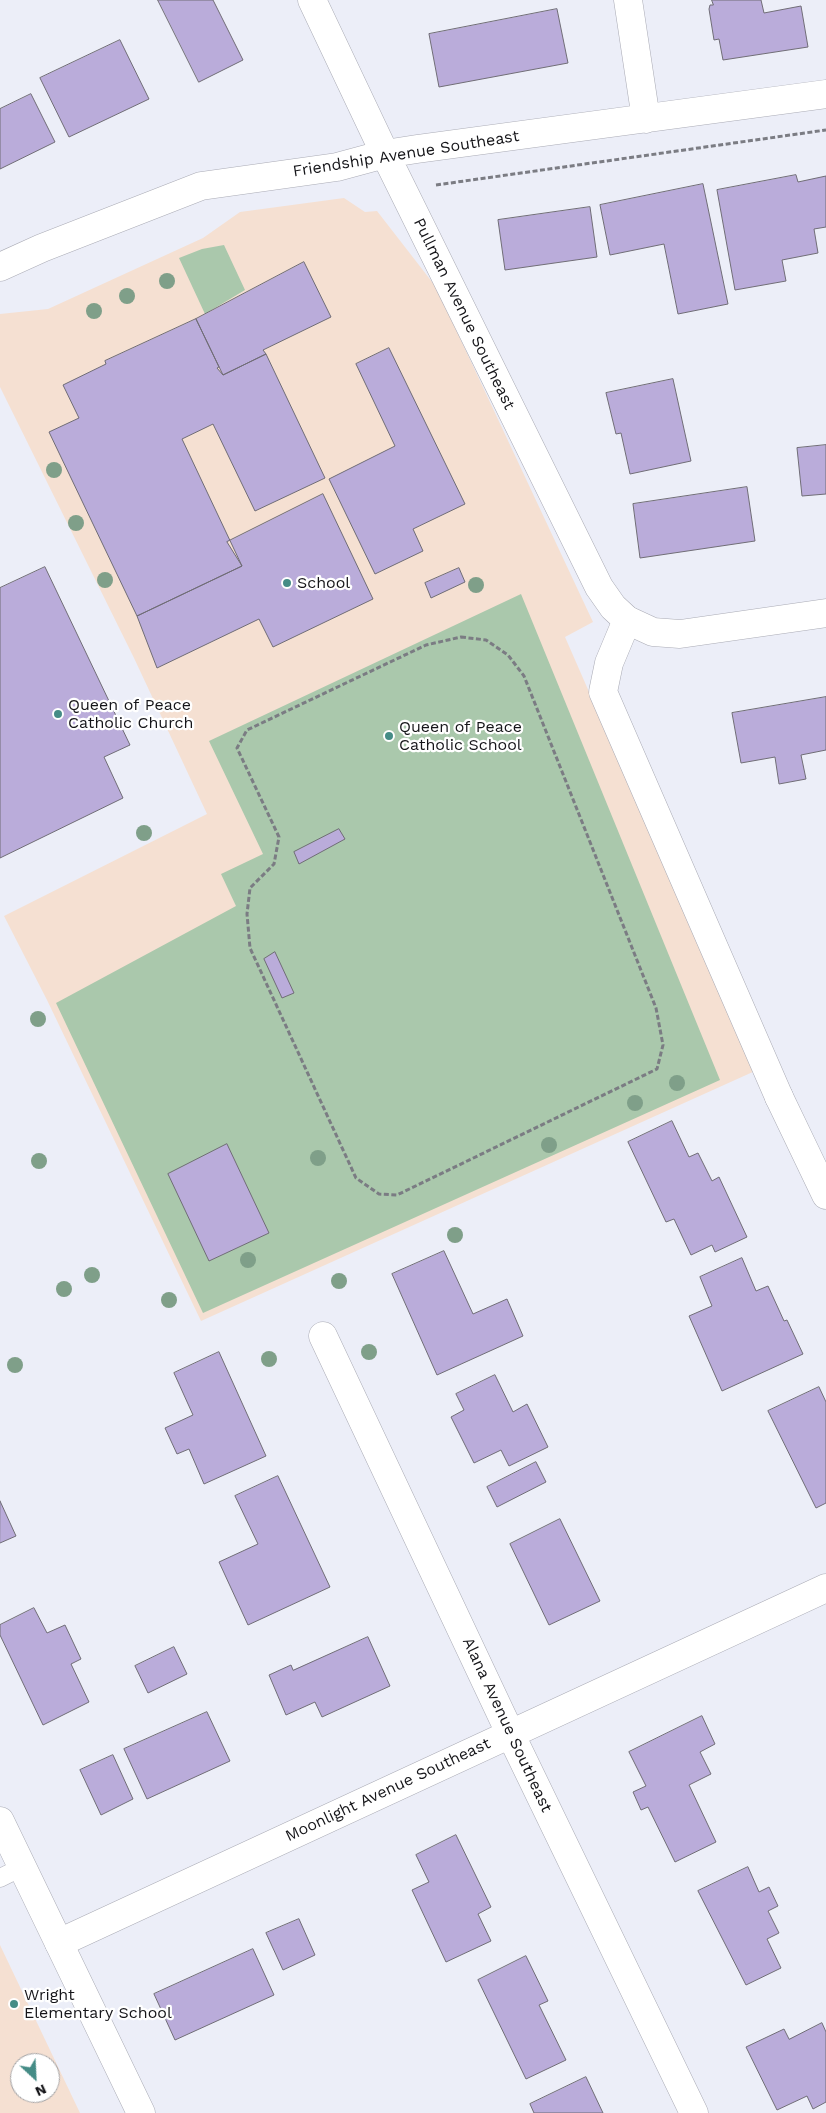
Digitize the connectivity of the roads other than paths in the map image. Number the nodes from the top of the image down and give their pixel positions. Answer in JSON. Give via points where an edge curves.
{"nodes":[{"id":1,"x":312,"y":0,"type":"edge"},
{"id":2,"x":628,"y":0,"type":"edge"},
{"id":3,"x":826,"y":94,"type":"edge"},
{"id":4,"x":646,"y":119,"type":"junction"},
{"id":5,"x":385,"y":154,"type":"junction"},
{"id":6,"x":0,"y":267,"type":"edge"},
{"id":7,"x":826,"y":614,"type":"edge"},
{"id":8,"x":627,"y":620,"type":"junction"},
{"id":9,"x":826,"y":1195,"type":"edge"},
{"id":10,"x":323,"y":1336,"type":"dead end"},
{"id":11,"x":826,"y":1588,"type":"edge"},
{"id":12,"x":510,"y":1733,"type":"junction"},
{"id":13,"x":0,"y":1821,"type":"edge"},
{"id":14,"x":11,"y":1872,"type":"edge"},
{"id":15,"x":59,"y":1943,"type":"junction"},
{"id":16,"x":141,"y":2113,"type":"edge"},
{"id":17,"x":694,"y":2113,"type":"edge"}],
"edges":[{"from":1,"to":5,"type":"street","name":"Pullman Avenue Southeast"},
{"from":2,"to":4,"type":"street"},
{"from":3,"to":4,"type":"street","name":"Friendship Avenue Southeast"},
{"from":4,"to":5,"type":"street","name":"Friendship Avenue Southeast"},
{"from":5,"to":6,"type":"street","name":"Friendship Avenue Southeast","via":[[337,167],[201,186]]},
{"from":5,"to":8,"type":"street","name":"Pullman Avenue Southeast","via":[[599,587]]},
{"from":7,"to":8,"type":"street","via":[[680,634],[653,632]]},
{"from":8,"to":9,"type":"street","via":[[609,663],[603,692],[779,1097]]},
{"from":10,"to":12,"type":"street","name":"Alana Avenue Southeast"},
{"from":11,"to":12,"type":"street","name":"Moonlight Avenue Southeast"},
{"from":12,"to":15,"type":"street","name":"Moonlight Avenue Southeast"},
{"from":12,"to":17,"type":"street","name":"Alana Avenue Southeast"},
{"from":13,"to":14,"type":"street"},
{"from":14,"to":15,"type":"street"},
{"from":15,"to":16,"type":"street"}]}
